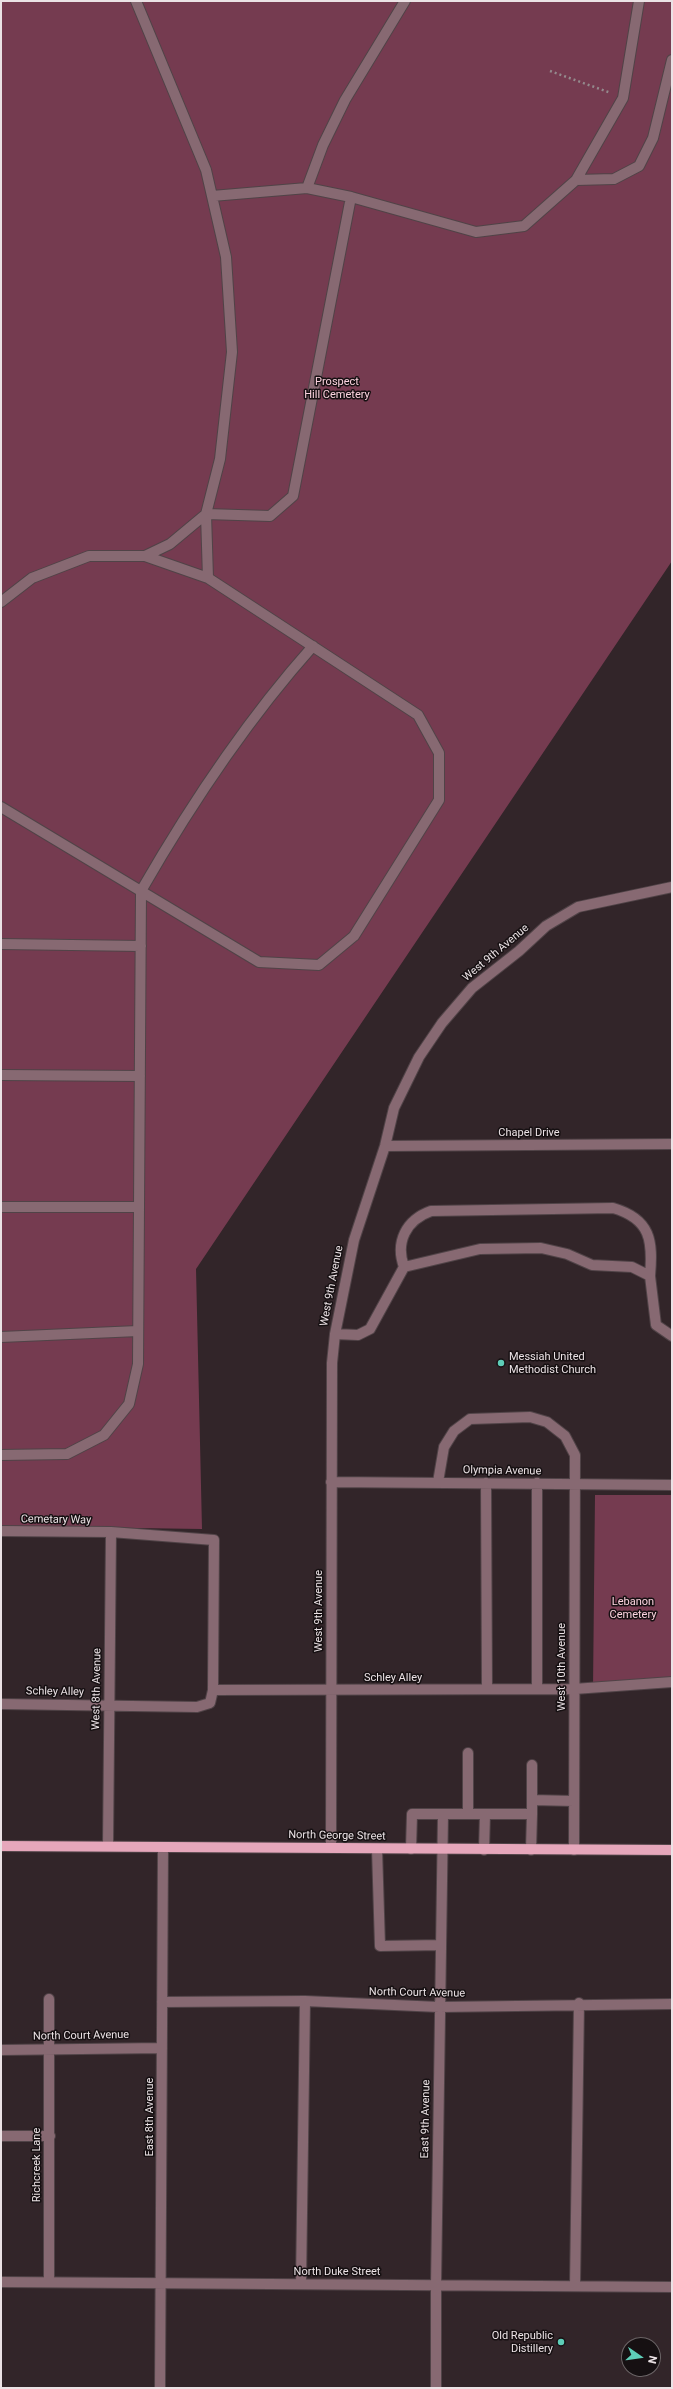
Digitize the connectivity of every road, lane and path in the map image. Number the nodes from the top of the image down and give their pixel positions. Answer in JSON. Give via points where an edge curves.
{"nodes":[{"id":1,"x":136,"y":1,"type":"edge"},
{"id":2,"x":405,"y":1,"type":"edge"},
{"id":3,"x":639,"y":1,"type":"edge"},
{"id":4,"x":672,"y":60,"type":"edge"},
{"id":5,"x":550,"y":71,"type":"dead end"},
{"id":6,"x":623,"y":98,"type":"junction"},
{"id":7,"x":576,"y":180,"type":"junction"},
{"id":8,"x":307,"y":188,"type":"junction"},
{"id":9,"x":212,"y":196,"type":"junction"},
{"id":10,"x":351,"y":197,"type":"junction"},
{"id":11,"x":206,"y":514,"type":"junction"},
{"id":12,"x":145,"y":556,"type":"junction"},
{"id":13,"x":208,"y":578,"type":"junction"},
{"id":14,"x":1,"y":602,"type":"edge"},
{"id":15,"x":313,"y":646,"type":"junction"},
{"id":16,"x":1,"y":807,"type":"edge"},
{"id":17,"x":672,"y":887,"type":"edge"},
{"id":18,"x":141,"y":891,"type":"junction"},
{"id":19,"x":1,"y":944,"type":"edge"},
{"id":20,"x":141,"y":946,"type":"junction"},
{"id":21,"x":1,"y":1075,"type":"edge"},
{"id":22,"x":140,"y":1076,"type":"junction"},
{"id":23,"x":672,"y":1144,"type":"edge"},
{"id":24,"x":385,"y":1146,"type":"junction"},
{"id":25,"x":1,"y":1206,"type":"edge"},
{"id":26,"x":139,"y":1207,"type":"junction"},
{"id":27,"x":404,"y":1267,"type":"junction"},
{"id":28,"x":650,"y":1276,"type":"junction"},
{"id":29,"x":138,"y":1331,"type":"junction"},
{"id":30,"x":335,"y":1334,"type":"junction"},
{"id":31,"x":672,"y":1336,"type":"edge"},
{"id":32,"x":1,"y":1337,"type":"edge"},
{"id":33,"x":1,"y":1455,"type":"edge"},
{"id":34,"x":331,"y":1482,"type":"junction"},
{"id":35,"x":438,"y":1482,"type":"junction"},
{"id":36,"x":486,"y":1483,"type":"junction"},
{"id":37,"x":537,"y":1483,"type":"junction"},
{"id":38,"x":575,"y":1484,"type":"junction"},
{"id":39,"x":672,"y":1484,"type":"edge"},
{"id":40,"x":1,"y":1531,"type":"edge"},
{"id":41,"x":111,"y":1532,"type":"junction"},
{"id":42,"x":672,"y":1682,"type":"edge"},
{"id":43,"x":487,"y":1689,"type":"junction"},
{"id":44,"x":536,"y":1689,"type":"junction"},
{"id":45,"x":574,"y":1689,"type":"junction"},
{"id":46,"x":213,"y":1690,"type":"junction"},
{"id":47,"x":331,"y":1690,"type":"junction"},
{"id":48,"x":1,"y":1704,"type":"edge"},
{"id":49,"x":109,"y":1704,"type":"junction"},
{"id":50,"x":468,"y":1753,"type":"dead end"},
{"id":51,"x":532,"y":1765,"type":"dead end"},
{"id":52,"x":532,"y":1800,"type":"junction"},
{"id":53,"x":574,"y":1801,"type":"junction"},
{"id":54,"x":442,"y":1814,"type":"junction"},
{"id":55,"x":468,"y":1814,"type":"junction"},
{"id":56,"x":485,"y":1814,"type":"junction"},
{"id":57,"x":532,"y":1814,"type":"junction"},
{"id":58,"x":1,"y":1846,"type":"edge"},
{"id":59,"x":108,"y":1846,"type":"junction"},
{"id":60,"x":162,"y":1847,"type":"junction"},
{"id":61,"x":331,"y":1848,"type":"junction"},
{"id":62,"x":377,"y":1849,"type":"junction"},
{"id":63,"x":411,"y":1849,"type":"junction"},
{"id":64,"x":443,"y":1850,"type":"junction"},
{"id":65,"x":484,"y":1850,"type":"junction"},
{"id":66,"x":531,"y":1850,"type":"junction"},
{"id":67,"x":574,"y":1850,"type":"junction"},
{"id":68,"x":672,"y":1850,"type":"edge"},
{"id":69,"x":441,"y":1945,"type":"junction"},
{"id":70,"x":49,"y":1999,"type":"dead end"},
{"id":71,"x":305,"y":2001,"type":"junction"},
{"id":72,"x":162,"y":2002,"type":"junction"},
{"id":73,"x":579,"y":2003,"type":"junction"},
{"id":74,"x":672,"y":2004,"type":"edge"},
{"id":75,"x":439,"y":2007,"type":"junction"},
{"id":76,"x":50,"y":2048,"type":"junction"},
{"id":77,"x":162,"y":2048,"type":"junction"},
{"id":78,"x":1,"y":2050,"type":"edge"},
{"id":79,"x":1,"y":2136,"type":"edge"},
{"id":80,"x":50,"y":2136,"type":"junction"},
{"id":81,"x":1,"y":2282,"type":"edge"},
{"id":82,"x":49,"y":2282,"type":"junction"},
{"id":83,"x":162,"y":2283,"type":"junction"},
{"id":84,"x":301,"y":2284,"type":"junction"},
{"id":85,"x":436,"y":2285,"type":"junction"},
{"id":86,"x":575,"y":2286,"type":"junction"},
{"id":87,"x":672,"y":2287,"type":"edge"},
{"id":88,"x":160,"y":2388,"type":"edge"},
{"id":89,"x":436,"y":2388,"type":"edge"}],
"edges":[{"from":1,"to":9,"type":"street","via":[[206,170]]},
{"from":2,"to":8,"type":"street","via":[[345,100],[323,145]]},
{"from":3,"to":6,"type":"street"},
{"from":4,"to":7,"type":"street","via":[[653,138],[639,166],[614,179]]},
{"from":5,"to":6,"type":"path"},
{"from":6,"to":7,"type":"street"},
{"from":7,"to":10,"type":"street","via":[[524,226],[476,232]]},
{"from":8,"to":9,"type":"street"},
{"from":8,"to":10,"type":"street"},
{"from":9,"to":11,"type":"street","via":[[226,257],[232,352],[220,459]]},
{"from":10,"to":11,"type":"street","via":[[294,496],[270,516]]},
{"from":11,"to":12,"type":"street","via":[[170,544]]},
{"from":11,"to":13,"type":"street"},
{"from":12,"to":13,"type":"street"},
{"from":12,"to":14,"type":"street","via":[[89,556],[32,578]]},
{"from":13,"to":15,"type":"street"},
{"from":15,"to":18,"type":"street","via":[[276,688],[237,739],[165,849]]},
{"from":15,"to":18,"type":"street","via":[[418,715],[439,753],[439,800],[354,936],[319,965],[259,962]]},
{"from":16,"to":18,"type":"street"},
{"from":17,"to":24,"type":"street","name":"West 9th Avenue","via":[[578,907],[546,926],[472,988],[442,1023],[419,1057],[394,1108]]},
{"from":18,"to":20,"type":"street"},
{"from":19,"to":20,"type":"street"},
{"from":20,"to":22,"type":"street"},
{"from":21,"to":22,"type":"street"},
{"from":22,"to":26,"type":"street"},
{"from":23,"to":24,"type":"street","name":"Chapel Drive"},
{"from":24,"to":30,"type":"street","name":"West 9th Avenue","via":[[354,1240]]},
{"from":25,"to":26,"type":"street"},
{"from":26,"to":29,"type":"street"},
{"from":27,"to":28,"type":"street","via":[[480,1249],[541,1248],[567,1254],[592,1265],[632,1266]]},
{"from":27,"to":28,"type":"street","via":[[400,1254],[408,1226],[418,1216],[431,1211],[613,1208],[627,1212],[645,1228],[650,1237]]},
{"from":27,"to":30,"type":"street","via":[[370,1329],[358,1335]]},
{"from":28,"to":31,"type":"street","via":[[656,1325]]},
{"from":29,"to":32,"type":"street"},
{"from":29,"to":33,"type":"street","via":[[138,1364],[129,1404],[104,1435],[67,1454]]},
{"from":30,"to":34,"type":"street","name":"West 9th Avenue","via":[[332,1363]]},
{"from":34,"to":35,"type":"street","name":"Olympia Avenue"},
{"from":34,"to":47,"type":"street","name":"West 9th Avenue"},
{"from":35,"to":36,"type":"street","name":"Olympia Avenue"},
{"from":35,"to":38,"type":"street","name":"West 10th Avenue","via":[[444,1447],[454,1431],[470,1419],[530,1417],[547,1422],[565,1436],[576,1455]]},
{"from":36,"to":37,"type":"street","name":"Olympia Avenue"},
{"from":36,"to":43,"type":"street"},
{"from":37,"to":38,"type":"street","name":"Olympia Avenue"},
{"from":37,"to":44,"type":"street"},
{"from":38,"to":39,"type":"street","name":"Olympia Avenue"},
{"from":38,"to":45,"type":"street","name":"West 10th Avenue"},
{"from":40,"to":41,"type":"street","name":"Cemetary Way"},
{"from":41,"to":46,"type":"street","name":"Cemetary Way","via":[[214,1540]]},
{"from":41,"to":49,"type":"street","name":"West 8th Avenue"},
{"from":42,"to":45,"type":"street","name":"Schley Alley"},
{"from":43,"to":44,"type":"street","name":"Schley Alley"},
{"from":43,"to":47,"type":"street","name":"Schley Alley"},
{"from":44,"to":45,"type":"street","name":"Schley Alley"},
{"from":45,"to":53,"type":"street","name":"West 10th Avenue"},
{"from":46,"to":47,"type":"street","name":"Schley Alley"},
{"from":46,"to":49,"type":"street","name":"Schley Alley","via":[[210,1703],[197,1707]]},
{"from":47,"to":61,"type":"street","name":"West 9th Avenue"},
{"from":48,"to":49,"type":"street","name":"Schley Alley"},
{"from":49,"to":59,"type":"street","name":"West 8th Avenue"},
{"from":50,"to":55,"type":"street"},
{"from":51,"to":52,"type":"street"},
{"from":52,"to":53,"type":"street"},
{"from":52,"to":57,"type":"street"},
{"from":53,"to":67,"type":"street","name":"West 10th Avenue"},
{"from":54,"to":55,"type":"street"},
{"from":54,"to":63,"type":"street","via":[[412,1814]]},
{"from":54,"to":64,"type":"street","name":"East 9th Avenue"},
{"from":55,"to":56,"type":"street"},
{"from":56,"to":57,"type":"street"},
{"from":56,"to":65,"type":"street"},
{"from":57,"to":66,"type":"street"},
{"from":58,"to":59,"type":"main road","name":"North George Street"},
{"from":59,"to":60,"type":"main road","name":"North George Street"},
{"from":60,"to":61,"type":"main road","name":"North George Street"},
{"from":60,"to":72,"type":"street","name":"East 8th Avenue"},
{"from":61,"to":62,"type":"main road","name":"North George Street"},
{"from":62,"to":63,"type":"main road","name":"North George Street"},
{"from":62,"to":69,"type":"street","via":[[380,1946]]},
{"from":63,"to":64,"type":"main road","name":"North George Street"},
{"from":64,"to":65,"type":"main road","name":"North George Street"},
{"from":64,"to":69,"type":"street","name":"East 9th Avenue"},
{"from":65,"to":66,"type":"main road","name":"North George Street"},
{"from":66,"to":67,"type":"main road","name":"North George Street"},
{"from":67,"to":68,"type":"main road","name":"North George Street"},
{"from":69,"to":75,"type":"street","name":"East 9th Avenue"},
{"from":70,"to":76,"type":"street","name":"Richcreek Lane"},
{"from":71,"to":72,"type":"street","name":"North Court Avenue"},
{"from":71,"to":75,"type":"street","name":"North Court Avenue"},
{"from":71,"to":84,"type":"street"},
{"from":72,"to":77,"type":"street","name":"East 8th Avenue"},
{"from":73,"to":74,"type":"street","name":"North Court Avenue"},
{"from":73,"to":75,"type":"street","name":"North Court Avenue"},
{"from":73,"to":86,"type":"street"},
{"from":75,"to":85,"type":"street","name":"East 9th Avenue"},
{"from":76,"to":77,"type":"street","name":"North Court Avenue"},
{"from":76,"to":78,"type":"street","name":"North Court Avenue"},
{"from":76,"to":80,"type":"street","name":"Richcreek Lane"},
{"from":77,"to":83,"type":"street","name":"East 8th Avenue"},
{"from":79,"to":80,"type":"street"},
{"from":80,"to":82,"type":"street","name":"Richcreek Lane"},
{"from":81,"to":82,"type":"street","name":"North Duke Street"},
{"from":82,"to":83,"type":"street","name":"North Duke Street"},
{"from":83,"to":84,"type":"street","name":"North Duke Street"},
{"from":83,"to":88,"type":"street","name":"East 8th Avenue"},
{"from":84,"to":85,"type":"street","name":"North Duke Street"},
{"from":85,"to":86,"type":"street","name":"North Duke Street"},
{"from":85,"to":89,"type":"street","name":"East 9th Avenue"},
{"from":86,"to":87,"type":"street","name":"North Duke Street"}]}
